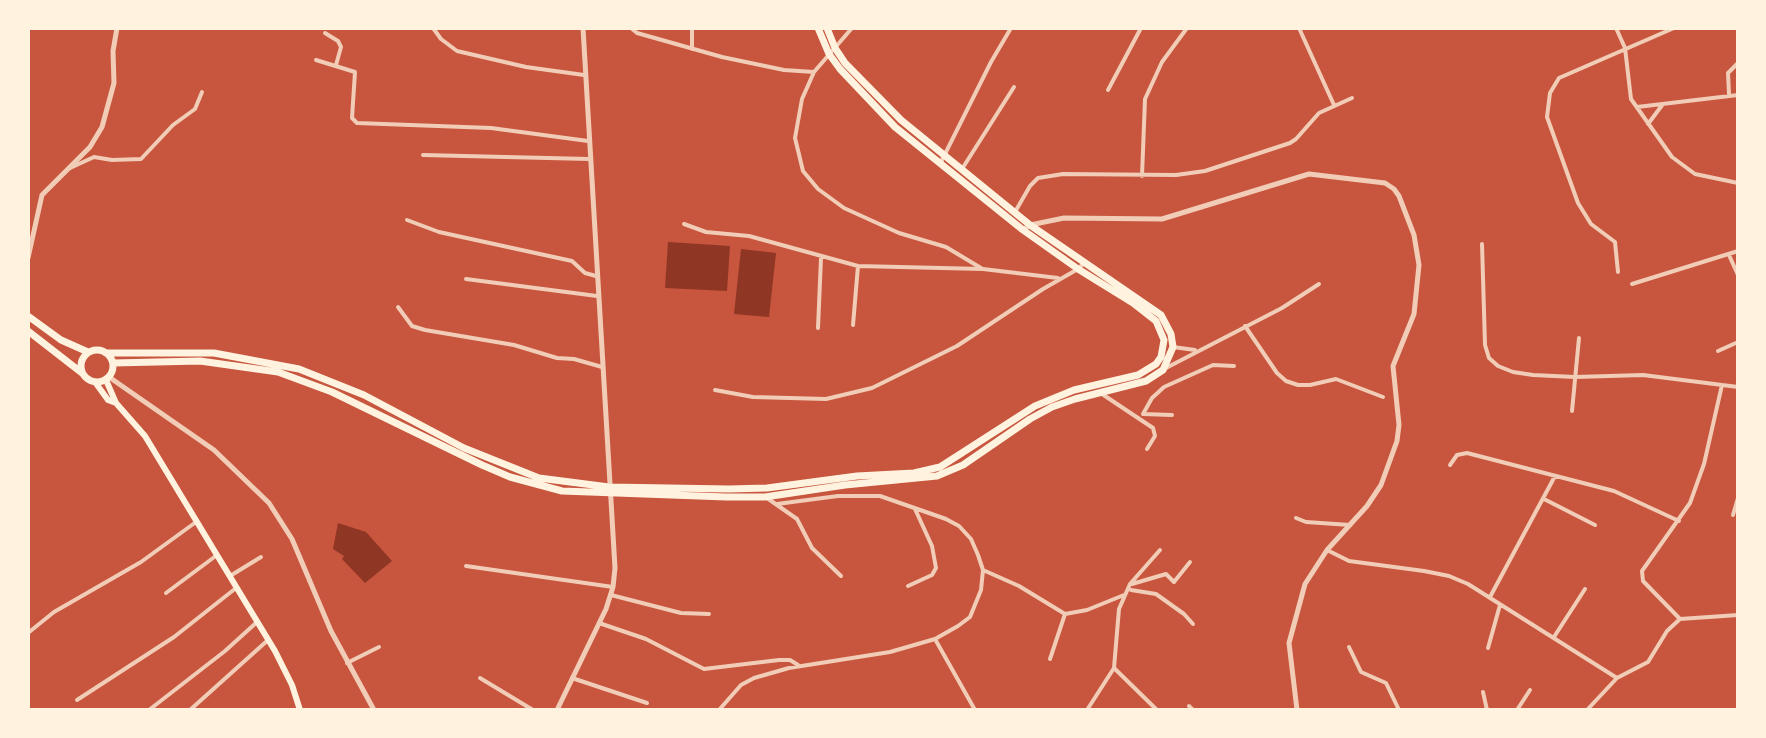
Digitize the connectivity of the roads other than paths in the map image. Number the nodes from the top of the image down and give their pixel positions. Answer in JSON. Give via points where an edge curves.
{"nodes":[{"id":1,"x":117,"y":28,"type":"edge"},
{"id":2,"x":433,"y":28,"type":"edge"},
{"id":3,"x":583,"y":28,"type":"edge"},
{"id":4,"x":631,"y":28,"type":"edge"},
{"id":5,"x":692,"y":28,"type":"edge"},
{"id":6,"x":818,"y":28,"type":"edge"},
{"id":7,"x":827,"y":28,"type":"edge"},
{"id":8,"x":852,"y":28,"type":"edge"},
{"id":9,"x":1011,"y":28,"type":"edge"},
{"id":10,"x":1141,"y":28,"type":"edge"},
{"id":11,"x":1187,"y":28,"type":"edge"},
{"id":12,"x":1299,"y":28,"type":"edge"},
{"id":13,"x":1616,"y":28,"type":"edge"},
{"id":14,"x":1674,"y":28,"type":"edge"},
{"id":15,"x":325,"y":33,"type":"dead end"},
{"id":16,"x":1625,"y":48,"type":"junction"},
{"id":17,"x":692,"y":49,"type":"junction"},
{"id":18,"x":832,"y":51,"type":"junction"},
{"id":19,"x":316,"y":60,"type":"dead end"},
{"id":20,"x":1738,"y":63,"type":"edge"},
{"id":21,"x":336,"y":65,"type":"junction"},
{"id":22,"x":814,"y":72,"type":"junction"},
{"id":23,"x":584,"y":75,"type":"junction"},
{"id":24,"x":1014,"y":87,"type":"dead end"},
{"id":25,"x":1108,"y":90,"type":"dead end"},
{"id":26,"x":202,"y":92,"type":"dead end"},
{"id":27,"x":1729,"y":94,"type":"junction"},
{"id":28,"x":1738,"y":95,"type":"edge"},
{"id":29,"x":1352,"y":98,"type":"dead end"},
{"id":30,"x":1663,"y":104,"type":"junction"},
{"id":31,"x":1334,"y":105,"type":"junction"},
{"id":32,"x":1636,"y":107,"type":"junction"},
{"id":33,"x":1648,"y":124,"type":"junction"},
{"id":34,"x":588,"y":141,"type":"junction"},
{"id":35,"x":423,"y":155,"type":"dead end"},
{"id":36,"x":589,"y":159,"type":"junction"},
{"id":37,"x":943,"y":160,"type":"junction"},
{"id":38,"x":68,"y":169,"type":"junction"},
{"id":39,"x":962,"y":169,"type":"junction"},
{"id":40,"x":1142,"y":176,"type":"junction"},
{"id":41,"x":970,"y":182,"type":"junction"},
{"id":42,"x":1738,"y":183,"type":"edge"},
{"id":43,"x":1012,"y":216,"type":"junction"},
{"id":44,"x":407,"y":220,"type":"dead end"},
{"id":45,"x":684,"y":224,"type":"dead end"},
{"id":46,"x":1027,"y":227,"type":"junction"},
{"id":47,"x":1482,"y":244,"type":"dead end"},
{"id":48,"x":1738,"y":251,"type":"edge"},
{"id":49,"x":1728,"y":255,"type":"junction"},
{"id":50,"x":28,"y":258,"type":"edge"},
{"id":51,"x":821,"y":258,"type":"junction"},
{"id":52,"x":858,"y":266,"type":"junction"},
{"id":53,"x":1081,"y":266,"type":"junction"},
{"id":54,"x":983,"y":269,"type":"junction"},
{"id":55,"x":1618,"y":272,"type":"dead end"},
{"id":56,"x":1738,"y":275,"type":"edge"},
{"id":57,"x":596,"y":276,"type":"junction"},
{"id":58,"x":1060,"y":278,"type":"junction"},
{"id":59,"x":466,"y":279,"type":"dead end"},
{"id":60,"x":1110,"y":284,"type":"junction"},
{"id":61,"x":1319,"y":284,"type":"dead end"},
{"id":62,"x":1632,"y":284,"type":"dead end"},
{"id":63,"x":597,"y":296,"type":"junction"},
{"id":64,"x":398,"y":307,"type":"dead end"},
{"id":65,"x":28,"y":316,"type":"edge"},
{"id":66,"x":853,"y":325,"type":"dead end"},
{"id":67,"x":1245,"y":326,"type":"junction"},
{"id":68,"x":818,"y":328,"type":"dead end"},
{"id":69,"x":28,"y":331,"type":"edge"},
{"id":70,"x":1579,"y":338,"type":"dead end"},
{"id":71,"x":1738,"y":342,"type":"edge"},
{"id":72,"x":1173,"y":347,"type":"junction"},
{"id":73,"x":1197,"y":350,"type":"junction"},
{"id":74,"x":1718,"y":351,"type":"dead end"},
{"id":75,"x":88,"y":352,"type":"junction"},
{"id":76,"x":106,"y":353,"type":"junction"},
{"id":77,"x":199,"y":356,"type":"junction"},
{"id":78,"x":113,"y":363,"type":"junction"},
{"id":79,"x":1234,"y":366,"type":"dead end"},
{"id":80,"x":602,"y":367,"type":"junction"},
{"id":81,"x":1163,"y":370,"type":"junction"},
{"id":82,"x":82,"y":373,"type":"junction"},
{"id":83,"x":1575,"y":377,"type":"junction"},
{"id":84,"x":108,"y":378,"type":"junction"},
{"id":85,"x":95,"y":382,"type":"junction"},
{"id":86,"x":1722,"y":385,"type":"junction"},
{"id":87,"x":1738,"y":387,"type":"edge"},
{"id":88,"x":715,"y":390,"type":"dead end"},
{"id":89,"x":1100,"y":393,"type":"junction"},
{"id":90,"x":1383,"y":397,"type":"dead end"},
{"id":91,"x":116,"y":403,"type":"junction"},
{"id":92,"x":1572,"y":411,"type":"dead end"},
{"id":93,"x":1141,"y":415,"type":"junction"},
{"id":94,"x":1172,"y":415,"type":"dead end"},
{"id":95,"x":1147,"y":449,"type":"dead end"},
{"id":96,"x":961,"y":461,"type":"junction"},
{"id":97,"x":1450,"y":465,"type":"dead end"},
{"id":98,"x":1555,"y":476,"type":"junction"},
{"id":99,"x":610,"y":491,"type":"junction"},
{"id":100,"x":765,"y":497,"type":"junction"},
{"id":101,"x":1738,"y":498,"type":"edge"},
{"id":102,"x":1543,"y":499,"type":"junction"},
{"id":103,"x":777,"y":504,"type":"junction"},
{"id":104,"x":915,"y":509,"type":"junction"},
{"id":105,"x":1733,"y":515,"type":"dead end"},
{"id":106,"x":1296,"y":518,"type":"dead end"},
{"id":107,"x":1679,"y":521,"type":"junction"},
{"id":108,"x":197,"y":522,"type":"junction"},
{"id":109,"x":1350,"y":525,"type":"junction"},
{"id":110,"x":1595,"y":525,"type":"dead end"},
{"id":111,"x":1160,"y":550,"type":"dead end"},
{"id":112,"x":1327,"y":550,"type":"junction"},
{"id":113,"x":217,"y":555,"type":"junction"},
{"id":114,"x":261,"y":557,"type":"dead end"},
{"id":115,"x":1190,"y":562,"type":"dead end"},
{"id":116,"x":466,"y":566,"type":"dead end"},
{"id":117,"x":983,"y":570,"type":"junction"},
{"id":118,"x":230,"y":576,"type":"junction"},
{"id":119,"x":841,"y":576,"type":"dead end"},
{"id":120,"x":908,"y":586,"type":"dead end"},
{"id":121,"x":613,"y":587,"type":"junction"},
{"id":122,"x":236,"y":588,"type":"junction"},
{"id":123,"x":1129,"y":589,"type":"junction"},
{"id":124,"x":1585,"y":589,"type":"dead end"},
{"id":125,"x":166,"y":593,"type":"dead end"},
{"id":126,"x":611,"y":595,"type":"junction"},
{"id":127,"x":1490,"y":597,"type":"junction"},
{"id":128,"x":1500,"y":605,"type":"junction"},
{"id":129,"x":709,"y":614,"type":"dead end"},
{"id":130,"x":1065,"y":614,"type":"junction"},
{"id":131,"x":1738,"y":615,"type":"edge"},
{"id":132,"x":1680,"y":619,"type":"junction"},
{"id":133,"x":257,"y":622,"type":"junction"},
{"id":134,"x":599,"y":623,"type":"junction"},
{"id":135,"x":1193,"y":624,"type":"dead end"},
{"id":136,"x":28,"y":633,"type":"edge"},
{"id":137,"x":1554,"y":637,"type":"junction"},
{"id":138,"x":935,"y":639,"type":"junction"},
{"id":139,"x":268,"y":640,"type":"junction"},
{"id":140,"x":379,"y":647,"type":"dead end"},
{"id":141,"x":1349,"y":647,"type":"dead end"},
{"id":142,"x":1488,"y":648,"type":"dead end"},
{"id":143,"x":1050,"y":659,"type":"dead end"},
{"id":144,"x":347,"y":663,"type":"junction"},
{"id":145,"x":800,"y":666,"type":"junction"},
{"id":146,"x":1114,"y":668,"type":"junction"},
{"id":147,"x":480,"y":678,"type":"dead end"},
{"id":148,"x":572,"y":678,"type":"junction"},
{"id":149,"x":1617,"y":678,"type":"junction"},
{"id":150,"x":1530,"y":690,"type":"dead end"},
{"id":151,"x":1483,"y":692,"type":"dead end"},
{"id":152,"x":77,"y":700,"type":"dead end"},
{"id":153,"x":647,"y":703,"type":"dead end"},
{"id":154,"x":149,"y":710,"type":"edge"},
{"id":155,"x":190,"y":710,"type":"edge"},
{"id":156,"x":300,"y":710,"type":"edge"},
{"id":157,"x":374,"y":710,"type":"edge"},
{"id":158,"x":533,"y":710,"type":"edge"},
{"id":159,"x":557,"y":710,"type":"edge"},
{"id":160,"x":719,"y":710,"type":"edge"},
{"id":161,"x":975,"y":710,"type":"edge"},
{"id":162,"x":1087,"y":710,"type":"edge"},
{"id":163,"x":1157,"y":710,"type":"edge"},
{"id":164,"x":1297,"y":710,"type":"edge"},
{"id":165,"x":1399,"y":710,"type":"edge"},
{"id":166,"x":1487,"y":710,"type":"edge"},
{"id":167,"x":1517,"y":710,"type":"edge"},
{"id":168,"x":1587,"y":710,"type":"edge"}],
"edges":[{"from":1,"to":38,"type":"street","via":[[114,83],[102,127]]},
{"from":2,"to":23,"type":"street","via":[[457,51]]},
{"from":3,"to":23,"type":"street"},
{"from":4,"to":17,"type":"street"},
{"from":5,"to":17,"type":"street"},
{"from":6,"to":18,"type":"main road"},
{"from":7,"to":18,"type":"main road"},
{"from":8,"to":18,"type":"street"},
{"from":9,"to":37,"type":"street"},
{"from":10,"to":25,"type":"street"},
{"from":11,"to":40,"type":"street","via":[[1162,62],[1145,99]]},
{"from":12,"to":31,"type":"street"},
{"from":13,"to":16,"type":"street"},
{"from":14,"to":16,"type":"street"},
{"from":15,"to":21,"type":"street","via":[[341,47]]},
{"from":16,"to":32,"type":"street","via":[[1629,92]]},
{"from":16,"to":55,"type":"street","via":[[1559,78],[1550,93],[1547,117],[1584,216],[1615,242]]},
{"from":17,"to":22,"type":"street"},
{"from":18,"to":22,"type":"street"},
{"from":18,"to":37,"type":"main road","via":[[857,90]]},
{"from":19,"to":21,"type":"street"},
{"from":20,"to":27,"type":"street","via":[[1728,73]]},
{"from":21,"to":34,"type":"street","via":[[355,72],[352,118],[357,123],[479,127]]},
{"from":22,"to":54,"type":"street","via":[[798,112],[795,138],[810,181],[861,217],[946,247]]},
{"from":23,"to":34,"type":"street"},
{"from":24,"to":39,"type":"street"},
{"from":26,"to":38,"type":"street","via":[[195,109],[141,159],[94,157]]},
{"from":27,"to":28,"type":"street"},
{"from":27,"to":30,"type":"street"},
{"from":29,"to":31,"type":"street"},
{"from":30,"to":32,"type":"street"},
{"from":30,"to":33,"type":"street"},
{"from":31,"to":40,"type":"street","via":[[1312,118],[1296,139],[1261,153],[1191,174]]},
{"from":32,"to":33,"type":"street"},
{"from":33,"to":42,"type":"street","via":[[1684,168]]},
{"from":34,"to":36,"type":"street"},
{"from":35,"to":36,"type":"street"},
{"from":36,"to":57,"type":"street"},
{"from":37,"to":39,"type":"main road"},
{"from":37,"to":41,"type":"main road"},
{"from":38,"to":50,"type":"street","via":[[42,195]]},
{"from":39,"to":41,"type":"main road"},
{"from":40,"to":43,"type":"street","via":[[1050,174],[1030,186]]},
{"from":41,"to":43,"type":"main road"},
{"from":43,"to":46,"type":"main road"},
{"from":44,"to":57,"type":"street","via":[[572,261]]},
{"from":45,"to":51,"type":"street","via":[[749,236]]},
{"from":46,"to":53,"type":"main road"},
{"from":46,"to":109,"type":"street","via":[[1089,216],[1162,219],[1309,174],[1370,180],[1394,189],[1414,235],[1419,265],[1414,314],[1393,366],[1399,425],[1394,450],[1381,485]]},
{"from":47,"to":83,"type":"street","via":[[1483,329],[1489,358],[1513,372]]},
{"from":48,"to":49,"type":"street"},
{"from":49,"to":56,"type":"street"},
{"from":49,"to":62,"type":"street"},
{"from":51,"to":52,"type":"street"},
{"from":51,"to":68,"type":"street"},
{"from":52,"to":54,"type":"street"},
{"from":52,"to":66,"type":"street"},
{"from":53,"to":58,"type":"street"},
{"from":53,"to":60,"type":"main road"},
{"from":54,"to":58,"type":"street"},
{"from":57,"to":63,"type":"street"},
{"from":58,"to":88,"type":"street","via":[[957,346],[857,393],[826,399],[771,398]]},
{"from":59,"to":63,"type":"street"},
{"from":60,"to":72,"type":"main road","via":[[1161,315]]},
{"from":60,"to":96,"type":"main road","via":[[1161,330],[1163,350],[1156,364],[1138,375],[1074,390],[1035,406]]},
{"from":61,"to":67,"type":"street"},
{"from":63,"to":80,"type":"street"},
{"from":64,"to":80,"type":"street","via":[[412,326],[425,330]]},
{"from":65,"to":75,"type":"main road"},
{"from":67,"to":73,"type":"street"},
{"from":67,"to":90,"type":"street","via":[[1286,381],[1310,385],[1336,379]]},
{"from":69,"to":82,"type":"main road"},
{"from":70,"to":83,"type":"street"},
{"from":71,"to":74,"type":"street"},
{"from":72,"to":73,"type":"street"},
{"from":72,"to":81,"type":"main road"},
{"from":73,"to":81,"type":"street"},
{"from":75,"to":76,"type":"main road"},
{"from":75,"to":82,"type":"main road"},
{"from":76,"to":77,"type":"main road"},
{"from":76,"to":78,"type":"main road"},
{"from":77,"to":78,"type":"main road"},
{"from":77,"to":99,"type":"main road","via":[[251,358],[313,373],[364,395],[462,452],[539,478]]},
{"from":78,"to":84,"type":"main road"},
{"from":79,"to":93,"type":"street","via":[[1213,365],[1164,387]]},
{"from":80,"to":99,"type":"street"},
{"from":81,"to":89,"type":"main road","via":[[1146,381]]},
{"from":82,"to":85,"type":"main road"},
{"from":83,"to":86,"type":"street","via":[[1643,375]]},
{"from":83,"to":92,"type":"street"},
{"from":84,"to":85,"type":"main road"},
{"from":84,"to":91,"type":"main road"},
{"from":84,"to":144,"type":"street","via":[[214,450],[269,503],[292,539]]},
{"from":85,"to":91,"type":"main road"},
{"from":86,"to":87,"type":"street"},
{"from":86,"to":107,"type":"street","via":[[1698,485]]},
{"from":89,"to":93,"type":"street"},
{"from":89,"to":96,"type":"main road","via":[[1052,407]]},
{"from":91,"to":108,"type":"main road","via":[[145,436]]},
{"from":93,"to":94,"type":"street"},
{"from":93,"to":95,"type":"street","via":[[1156,432]]},
{"from":96,"to":99,"type":"main road","via":[[926,471],[767,488]]},
{"from":96,"to":100,"type":"main road","via":[[937,476],[918,480]]},
{"from":97,"to":98,"type":"street","via":[[1457,455],[1467,453]]},
{"from":98,"to":102,"type":"street"},
{"from":98,"to":107,"type":"street","via":[[1631,498]]},
{"from":99,"to":100,"type":"main road"},
{"from":99,"to":121,"type":"street"},
{"from":100,"to":103,"type":"street"},
{"from":101,"to":105,"type":"street"},
{"from":102,"to":110,"type":"street"},
{"from":102,"to":127,"type":"street"},
{"from":103,"to":104,"type":"street","via":[[863,495]]},
{"from":103,"to":119,"type":"street","via":[[797,519],[812,548]]},
{"from":104,"to":117,"type":"street","via":[[959,526],[971,539]]},
{"from":104,"to":120,"type":"street","via":[[936,568]]},
{"from":106,"to":109,"type":"street"},
{"from":107,"to":132,"type":"street","via":[[1641,576]]},
{"from":108,"to":113,"type":"main road"},
{"from":108,"to":136,"type":"street"},
{"from":109,"to":112,"type":"street"},
{"from":111,"to":123,"type":"street"},
{"from":112,"to":127,"type":"street","via":[[1349,561],[1449,576]]},
{"from":112,"to":164,"type":"street","via":[[1310,571],[1289,643]]},
{"from":113,"to":118,"type":"main road"},
{"from":113,"to":125,"type":"street"},
{"from":114,"to":118,"type":"street"},
{"from":115,"to":123,"type":"street","via":[[1174,582],[1166,574]]},
{"from":116,"to":121,"type":"street"},
{"from":117,"to":130,"type":"street"},
{"from":117,"to":138,"type":"street","via":[[970,617]]},
{"from":118,"to":122,"type":"main road"},
{"from":121,"to":126,"type":"street"},
{"from":122,"to":133,"type":"main road"},
{"from":122,"to":152,"type":"street","via":[[174,637]]},
{"from":123,"to":130,"type":"street","via":[[1102,605]]},
{"from":123,"to":135,"type":"street","via":[[1156,594]]},
{"from":123,"to":146,"type":"street","via":[[1116,621]]},
{"from":124,"to":137,"type":"street"},
{"from":126,"to":129,"type":"street","via":[[681,613]]},
{"from":126,"to":134,"type":"street"},
{"from":127,"to":128,"type":"street"},
{"from":128,"to":137,"type":"street"},
{"from":128,"to":142,"type":"street"},
{"from":130,"to":143,"type":"street"},
{"from":131,"to":132,"type":"street"},
{"from":132,"to":149,"type":"street","via":[[1648,662]]},
{"from":133,"to":139,"type":"main road"},
{"from":133,"to":154,"type":"street"},
{"from":134,"to":145,"type":"street","via":[[646,639],[704,669],[779,660]]},
{"from":134,"to":148,"type":"street"},
{"from":137,"to":149,"type":"street"},
{"from":138,"to":145,"type":"street"},
{"from":138,"to":161,"type":"street"},
{"from":139,"to":155,"type":"street"},
{"from":139,"to":156,"type":"main road"},
{"from":140,"to":144,"type":"street"},
{"from":141,"to":165,"type":"street","via":[[1361,672],[1382,679]]},
{"from":144,"to":157,"type":"street"},
{"from":145,"to":160,"type":"street","via":[[741,685]]},
{"from":146,"to":162,"type":"street"},
{"from":146,"to":163,"type":"street"},
{"from":147,"to":158,"type":"street"},
{"from":148,"to":153,"type":"street"},
{"from":148,"to":159,"type":"street"},
{"from":149,"to":168,"type":"street"},
{"from":150,"to":167,"type":"street"},
{"from":151,"to":166,"type":"street"}]}
